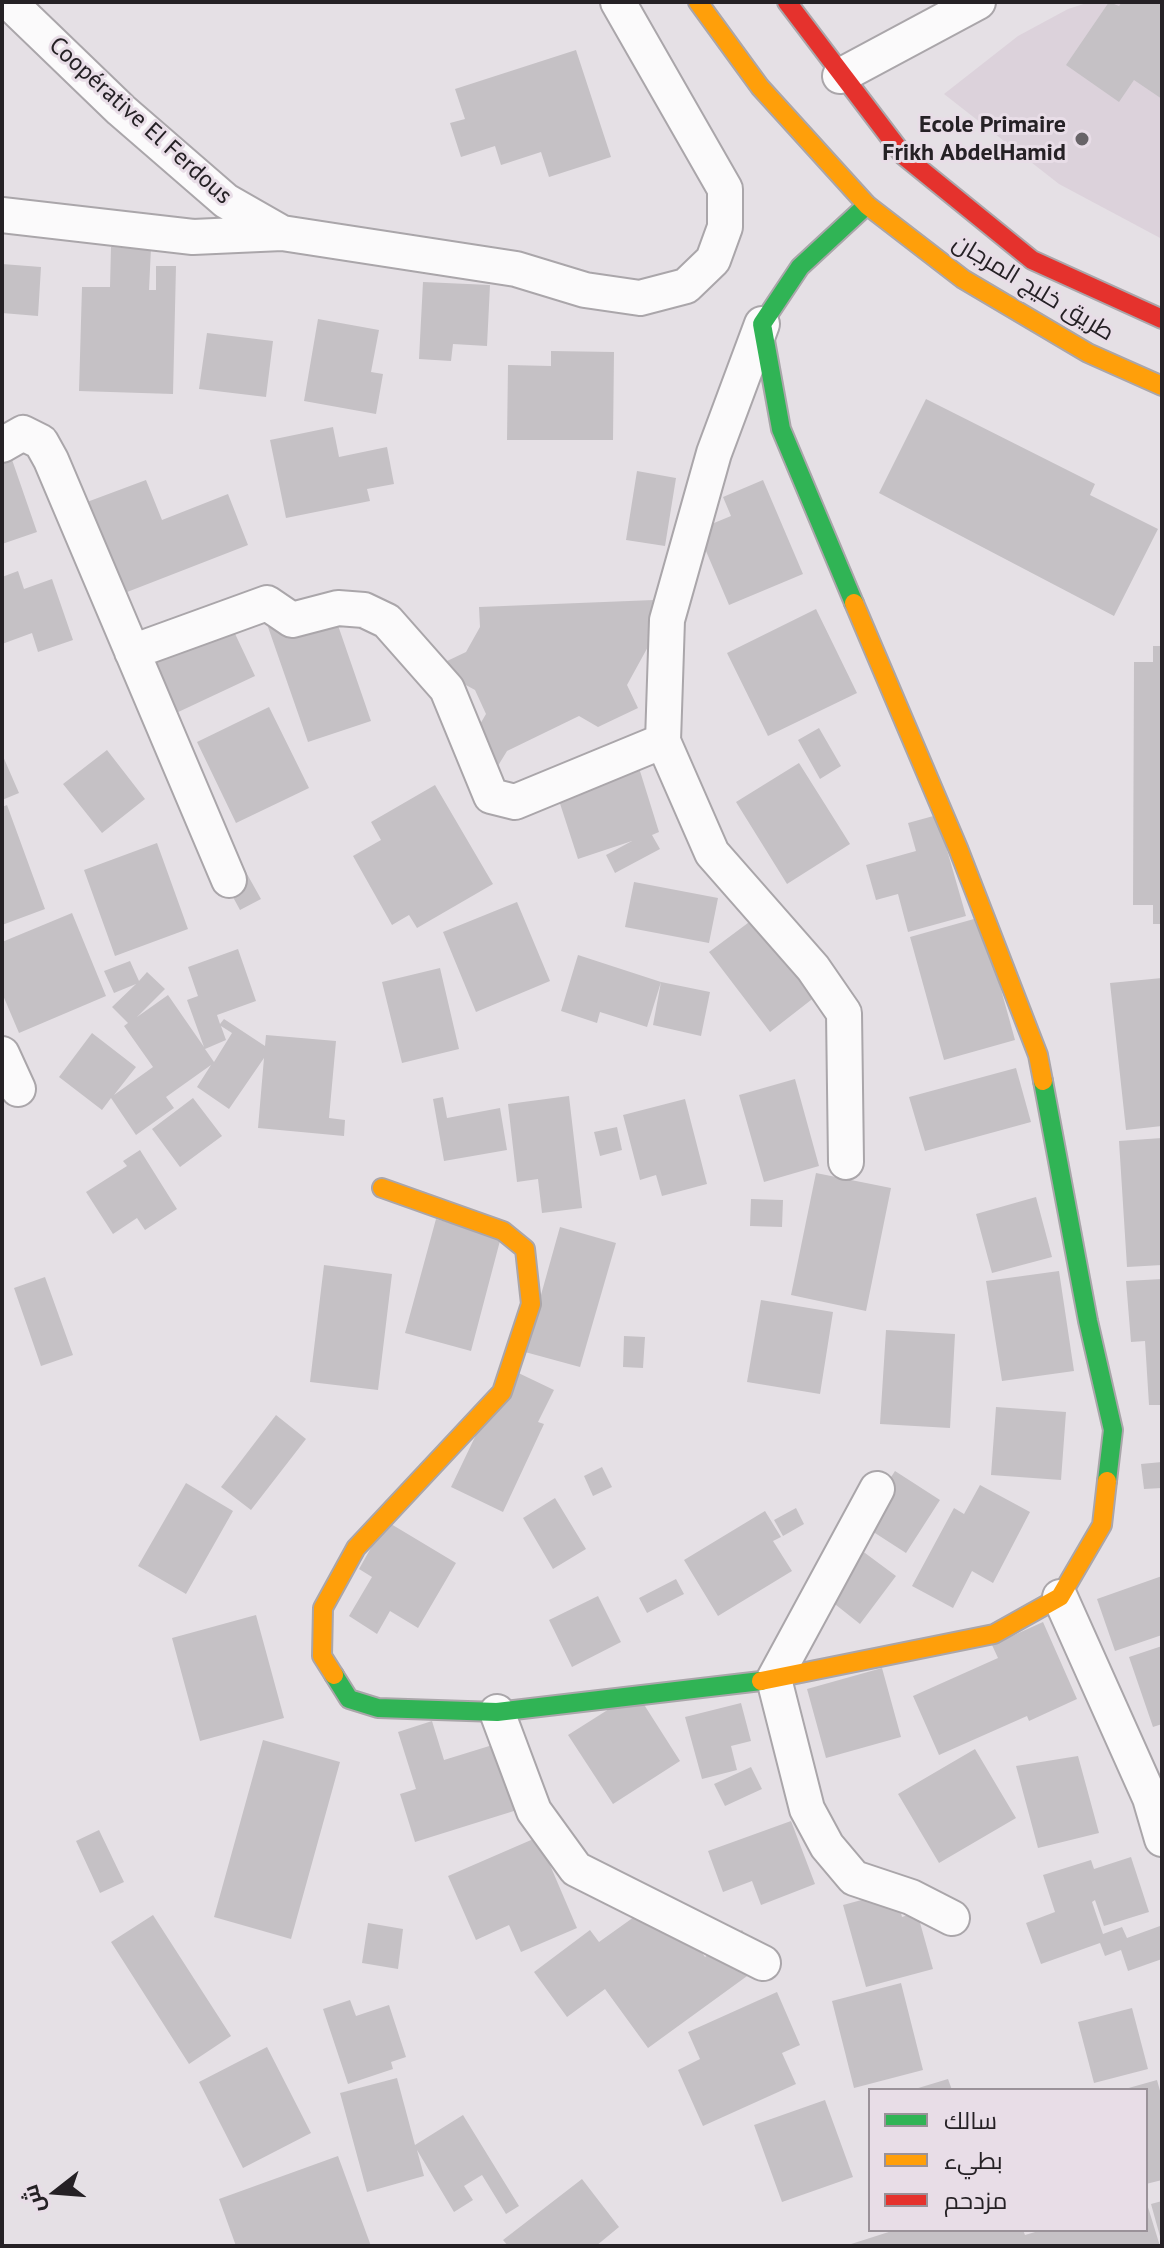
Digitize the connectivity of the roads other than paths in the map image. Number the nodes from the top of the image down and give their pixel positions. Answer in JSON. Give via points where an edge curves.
{"nodes":[{"id":1,"x":9,"y":2,"type":"edge"},
{"id":2,"x":618,"y":2,"type":"edge"},
{"id":3,"x":698,"y":2,"type":"edge"},
{"id":4,"x":787,"y":2,"type":"edge"},
{"id":5,"x":978,"y":2,"type":"edge"},
{"id":6,"x":840,"y":76,"type":"junction"},
{"id":7,"x":867,"y":205,"type":"junction"},
{"id":8,"x":2,"y":215,"type":"edge"},
{"id":9,"x":282,"y":233,"type":"junction"},
{"id":10,"x":1160,"y":323,"type":"edge"},
{"id":11,"x":762,"y":324,"type":"junction"},
{"id":12,"x":1148,"y":374,"type":"edge"},
{"id":13,"x":1162,"y":401,"type":"edge"},
{"id":14,"x":2,"y":445,"type":"edge"},
{"id":15,"x":132,"y":652,"type":"junction"},
{"id":16,"x":663,"y":741,"type":"junction"},
{"id":17,"x":229,"y":880,"type":"dead end"},
{"id":18,"x":2,"y":1054,"type":"edge"},
{"id":19,"x":18,"y":1089,"type":"dead end"},
{"id":20,"x":846,"y":1162,"type":"dead end"},
{"id":21,"x":382,"y":1188,"type":"dead end"},
{"id":22,"x":877,"y":1489,"type":"dead end"},
{"id":23,"x":1060,"y":1597,"type":"junction"},
{"id":24,"x":774,"y":1679,"type":"junction"},
{"id":25,"x":497,"y":1712,"type":"junction"},
{"id":26,"x":1162,"y":1839,"type":"edge"},
{"id":27,"x":952,"y":1918,"type":"dead end"},
{"id":28,"x":763,"y":1963,"type":"dead end"}],
"edges":[{"from":1,"to":9,"type":"street","name":"Coopérative El Ferdous","via":[[226,201]]},
{"from":2,"to":9,"type":"street","via":[[725,189],[725,227],[713,260],[686,286],[640,298],[585,290],[516,269]]},
{"from":3,"to":7,"type":"street","name":"طريق خليج المرجان","via":[[760,87]]},
{"from":4,"to":6,"type":"street","name":"طريق خليج المرجان"},
{"from":5,"to":6,"type":"street"},
{"from":6,"to":10,"type":"street","name":"طريق خليج المرجان","via":[[904,156],[1032,260]]},
{"from":7,"to":11,"type":"street","via":[[800,267]]},
{"from":7,"to":12,"type":"street","name":"طريق خليج المرجان","via":[[963,279],[1088,353]]},
{"from":8,"to":9,"type":"street","name":"Coopérative El Ferdous","via":[[193,237]]},
{"from":11,"to":16,"type":"street","via":[[714,453],[667,620]]},
{"from":11,"to":23,"type":"street","via":[[781,429],[958,848],[1038,1055],[1113,1430],[1102,1525]]},
{"from":12,"to":13,"type":"street"},
{"from":14,"to":15,"type":"street","via":[[23,433],[41,442]]},
{"from":15,"to":16,"type":"street","via":[[267,603],[292,620],[338,608],[364,610],[387,621],[447,689],[491,796],[502,801],[515,802]]},
{"from":15,"to":17,"type":"street"},
{"from":16,"to":20,"type":"street","via":[[712,853],[813,968],[844,1013]]},
{"from":18,"to":19,"type":"street"},
{"from":21,"to":25,"type":"street","via":[[503,1231],[525,1249],[531,1304],[502,1392],[356,1548],[323,1608],[322,1656],[349,1699],[378,1708]]},
{"from":22,"to":24,"type":"street"},
{"from":23,"to":24,"type":"street","via":[[994,1634]]},
{"from":23,"to":26,"type":"street","via":[[1150,1798]]},
{"from":24,"to":25,"type":"street"},
{"from":24,"to":27,"type":"street","via":[[807,1809],[827,1846],[854,1878]]},
{"from":25,"to":28,"type":"street","via":[[534,1811],[576,1869]]}]}
